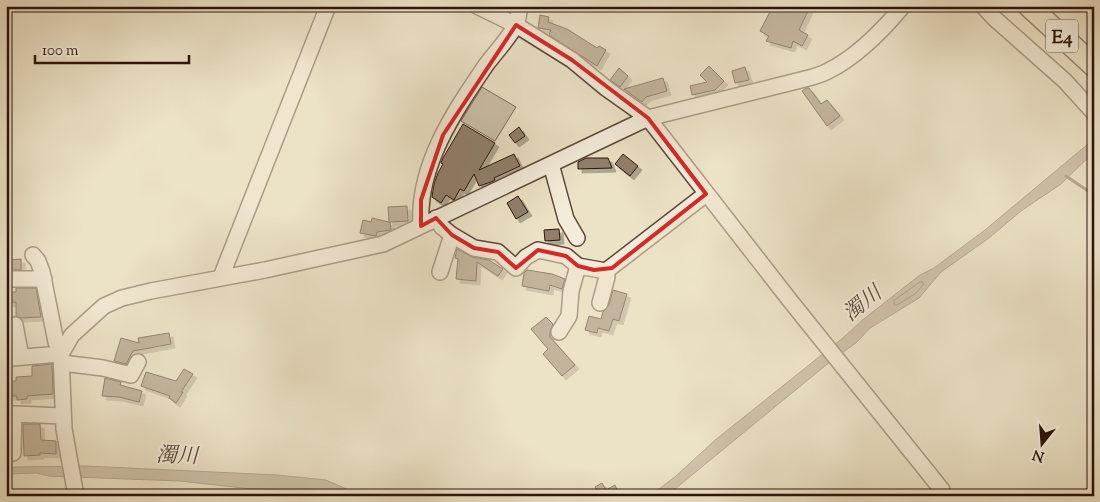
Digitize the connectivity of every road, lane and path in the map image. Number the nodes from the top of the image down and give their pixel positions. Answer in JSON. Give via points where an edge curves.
{"nodes":[{"id":1,"x":328,"y":6,"type":"edge"},
{"id":2,"x":477,"y":6,"type":"edge"},
{"id":3,"x":520,"y":6,"type":"edge"},
{"id":4,"x":903,"y":6,"type":"edge"},
{"id":5,"x":983,"y":6,"type":"edge"},
{"id":6,"x":1029,"y":6,"type":"edge"},
{"id":7,"x":1050,"y":6,"type":"edge"},
{"id":8,"x":516,"y":25,"type":"junction"},
{"id":9,"x":1094,"y":46,"type":"edge"},
{"id":10,"x":1094,"y":66,"type":"edge"},
{"id":11,"x":1094,"y":112,"type":"edge"},
{"id":12,"x":648,"y":118,"type":"junction"},
{"id":13,"x":551,"y":164,"type":"junction"},
{"id":14,"x":706,"y":194,"type":"junction"},
{"id":15,"x":436,"y":218,"type":"junction"},
{"id":16,"x":420,"y":226,"type":"junction"},
{"id":17,"x":452,"y":236,"type":"junction"},
{"id":18,"x":577,"y":238,"type":"dead end"},
{"id":19,"x":33,"y":255,"type":"dead end"},
{"id":20,"x":578,"y":266,"type":"junction"},
{"id":21,"x":440,"y":272,"type":"dead end"},
{"id":22,"x":606,"y":272,"type":"junction"},
{"id":23,"x":221,"y":277,"type":"junction"},
{"id":24,"x":44,"y":279,"type":"junction"},
{"id":25,"x":6,"y":280,"type":"edge"},
{"id":26,"x":600,"y":303,"type":"dead end"},
{"id":27,"x":15,"y":325,"type":"dead end"},
{"id":28,"x":559,"y":332,"type":"dead end"},
{"id":29,"x":14,"y":359,"type":"edge"},
{"id":30,"x":62,"y":359,"type":"junction"},
{"id":31,"x":138,"y":362,"type":"dead end"},
{"id":32,"x":63,"y":416,"type":"junction"},
{"id":33,"x":13,"y":453,"type":"dead end"},
{"id":34,"x":75,"y":490,"type":"edge"},
{"id":35,"x":942,"y":496,"type":"edge"}],
"edges":[{"from":1,"to":23,"type":"street"},
{"from":2,"to":8,"type":"street"},
{"from":3,"to":8,"type":"street"},
{"from":4,"to":12,"type":"street","via":[[858,51],[827,72],[806,80]]},
{"from":5,"to":11,"type":"street"},
{"from":6,"to":10,"type":"highway","number":"E4"},
{"from":7,"to":9,"type":"highway","number":"E4"},
{"from":8,"to":12,"type":"street","via":[[572,60],[607,90]]},
{"from":8,"to":16,"type":"street","via":[[464,97],[443,135],[422,192]]},
{"from":12,"to":13,"type":"street"},
{"from":12,"to":14,"type":"street"},
{"from":13,"to":15,"type":"street"},
{"from":13,"to":18,"type":"street","via":[[566,219]]},
{"from":14,"to":22,"type":"street"},
{"from":14,"to":35,"type":"street","via":[[942,490]]},
{"from":15,"to":16,"type":"street"},
{"from":15,"to":17,"type":"street"},
{"from":16,"to":23,"type":"street","via":[[365,249]]},
{"from":17,"to":20,"type":"street","via":[[474,248],[498,252],[516,268],[538,250],[566,256]]},
{"from":17,"to":21,"type":"street"},
{"from":19,"to":24,"type":"street"},
{"from":20,"to":22,"type":"street"},
{"from":20,"to":28,"type":"street","via":[[569,316]]},
{"from":22,"to":26,"type":"street"},
{"from":23,"to":30,"type":"street","via":[[113,301],[86,320],[72,335]]},
{"from":24,"to":25,"type":"street"},
{"from":24,"to":30,"type":"street"},
{"from":27,"to":29,"type":"street"},
{"from":29,"to":30,"type":"street"},
{"from":30,"to":31,"type":"street","via":[[131,374]]},
{"from":30,"to":32,"type":"street"},
{"from":32,"to":33,"type":"street","via":[[14,414]]},
{"from":32,"to":34,"type":"street"}]}
